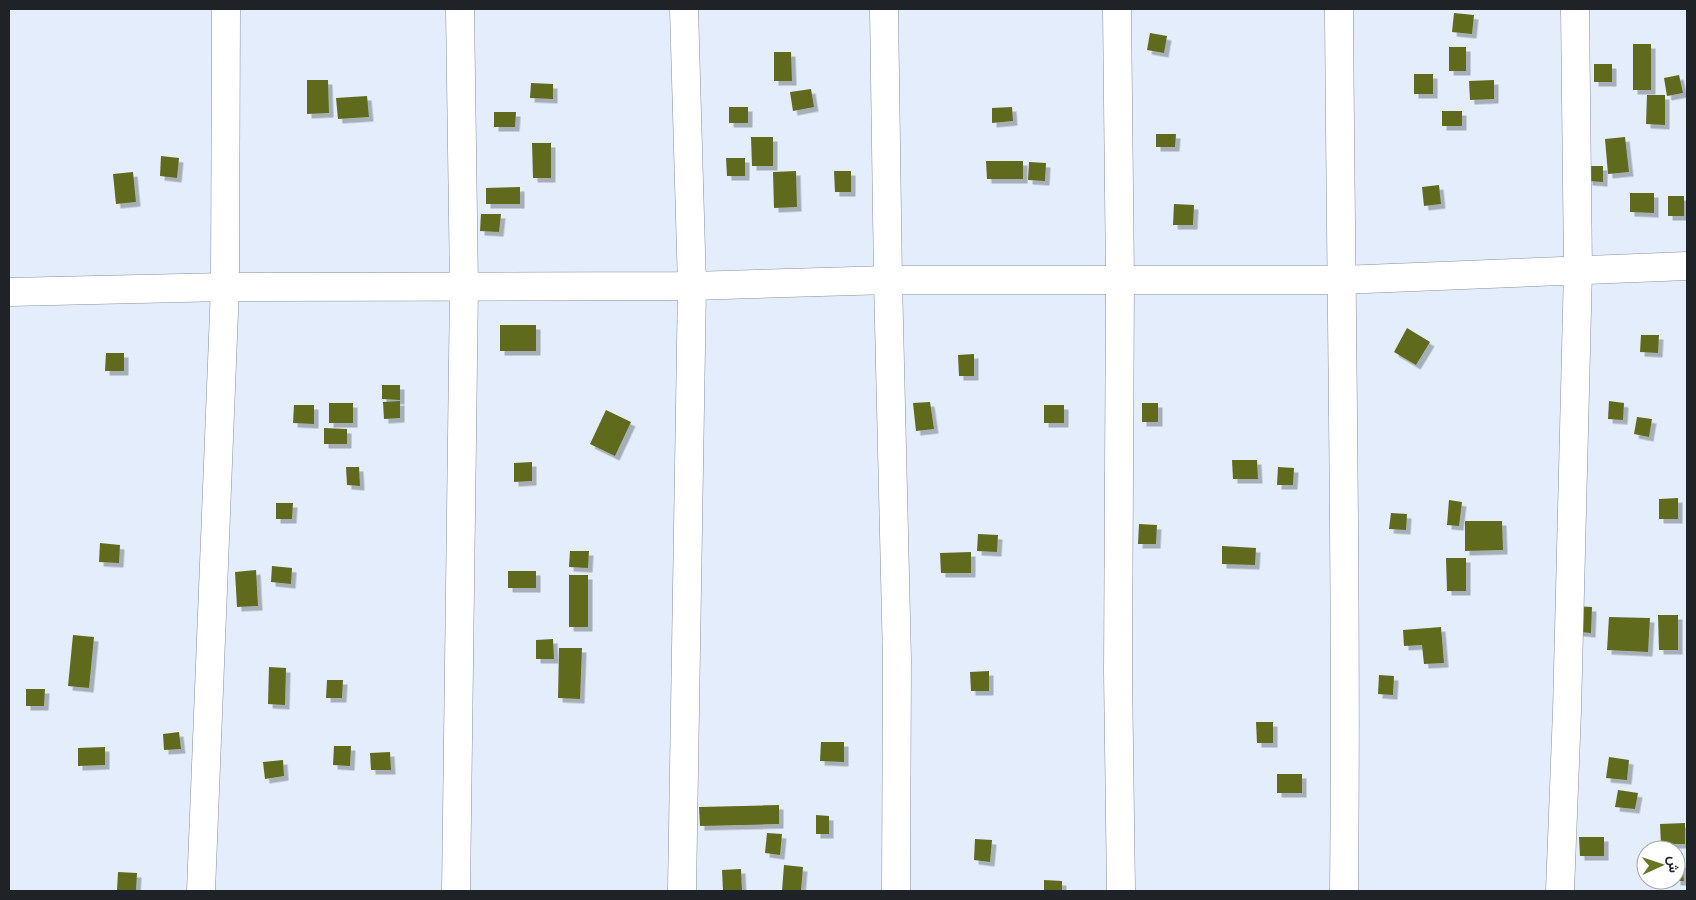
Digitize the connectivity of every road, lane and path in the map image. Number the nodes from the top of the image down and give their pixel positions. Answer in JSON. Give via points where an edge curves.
{"nodes":[{"id":1,"x":226,"y":9,"type":"edge"},
{"id":2,"x":460,"y":9,"type":"edge"},
{"id":3,"x":684,"y":9,"type":"edge"},
{"id":4,"x":884,"y":9,"type":"edge"},
{"id":5,"x":1117,"y":9,"type":"edge"},
{"id":6,"x":1339,"y":9,"type":"edge"},
{"id":7,"x":1575,"y":9,"type":"edge"},
{"id":8,"x":1687,"y":266,"type":"edge"},
{"id":9,"x":1578,"y":270,"type":"junction"},
{"id":10,"x":888,"y":280,"type":"junction"},
{"id":11,"x":1120,"y":280,"type":"junction"},
{"id":12,"x":1341,"y":280,"type":"junction"},
{"id":13,"x":464,"y":286,"type":"junction"},
{"id":14,"x":692,"y":286,"type":"junction"},
{"id":15,"x":225,"y":287,"type":"junction"},
{"id":16,"x":9,"y":292,"type":"edge"},
{"id":17,"x":201,"y":891,"type":"edge"},
{"id":18,"x":456,"y":891,"type":"edge"},
{"id":19,"x":682,"y":891,"type":"edge"},
{"id":20,"x":896,"y":891,"type":"edge"},
{"id":21,"x":1121,"y":891,"type":"edge"},
{"id":22,"x":1344,"y":891,"type":"edge"},
{"id":23,"x":1560,"y":891,"type":"edge"}],
"edges":[{"from":1,"to":15,"type":"street"},
{"from":2,"to":13,"type":"street"},
{"from":3,"to":14,"type":"street"},
{"from":4,"to":10,"type":"street"},
{"from":5,"to":11,"type":"street"},
{"from":6,"to":12,"type":"street"},
{"from":7,"to":9,"type":"street"},
{"from":8,"to":9,"type":"street"},
{"from":9,"to":12,"type":"street"},
{"from":9,"to":23,"type":"street","via":[[1568,711]]},
{"from":10,"to":11,"type":"street"},
{"from":10,"to":14,"type":"street"},
{"from":10,"to":20,"type":"street","via":[[897,660]]},
{"from":11,"to":12,"type":"street"},
{"from":11,"to":21,"type":"street","via":[[1118,672]]},
{"from":12,"to":22,"type":"street","via":[[1346,700]]},
{"from":13,"to":14,"type":"street"},
{"from":13,"to":15,"type":"street"},
{"from":13,"to":18,"type":"street"},
{"from":14,"to":19,"type":"street"},
{"from":15,"to":16,"type":"street"},
{"from":15,"to":17,"type":"street"}]}
